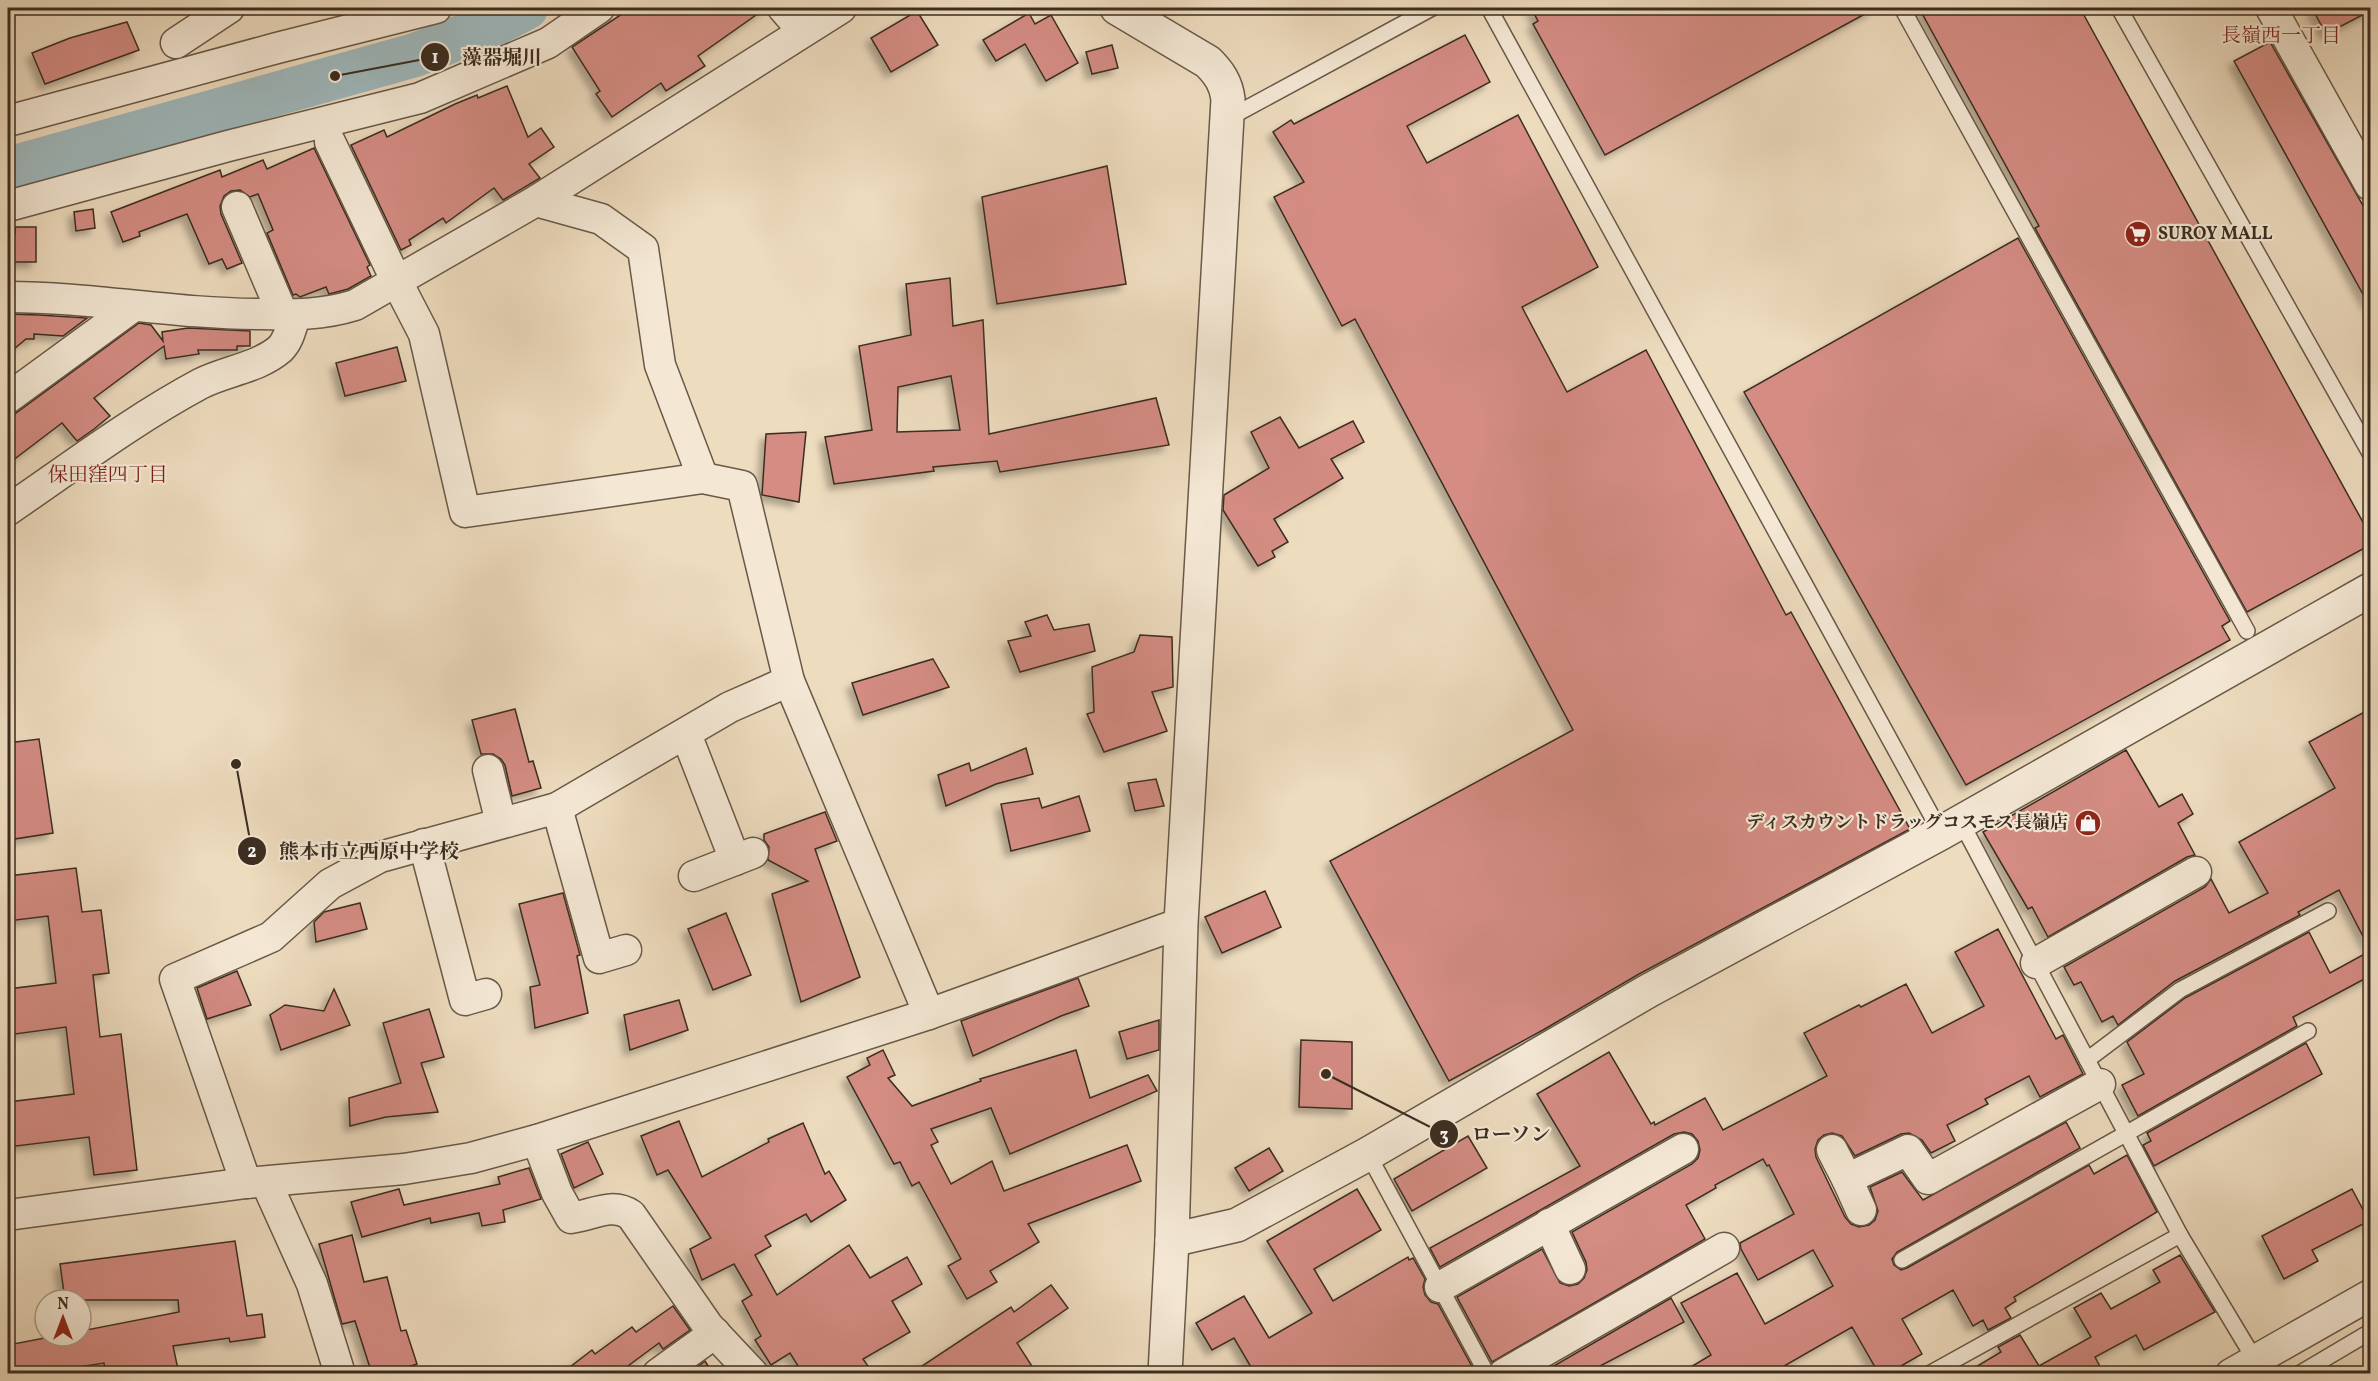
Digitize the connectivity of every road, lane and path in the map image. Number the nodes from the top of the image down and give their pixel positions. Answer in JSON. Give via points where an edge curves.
{"nodes":[{"id":1,"x":229,"y":8,"type":"edge"},
{"id":2,"x":436,"y":8,"type":"edge"},
{"id":3,"x":599,"y":8,"type":"edge"},
{"id":4,"x":783,"y":8,"type":"edge"},
{"id":5,"x":841,"y":8,"type":"edge"},
{"id":6,"x":1117,"y":8,"type":"edge"},
{"id":7,"x":1432,"y":8,"type":"edge"},
{"id":8,"x":1489,"y":8,"type":"edge"},
{"id":9,"x":1902,"y":8,"type":"edge"},
{"id":10,"x":2119,"y":8,"type":"edge"},
{"id":11,"x":2271,"y":8,"type":"edge"},
{"id":12,"x":803,"y":31,"type":"junction"},
{"id":13,"x":176,"y":43,"type":"dead end"},
{"id":14,"x":1227,"y":119,"type":"junction"},
{"id":15,"x":8,"y":121,"type":"edge"},
{"id":16,"x":330,"y":142,"type":"dead end"},
{"id":17,"x":2370,"y":185,"type":"edge"},
{"id":18,"x":536,"y":201,"type":"junction"},
{"id":19,"x":8,"y":206,"type":"edge"},
{"id":20,"x":237,"y":207,"type":"dead end"},
{"id":21,"x":396,"y":280,"type":"junction"},
{"id":22,"x":8,"y":297,"type":"edge"},
{"id":23,"x":134,"y":306,"type":"junction"},
{"id":24,"x":289,"y":315,"type":"junction"},
{"id":25,"x":8,"y":398,"type":"edge"},
{"id":26,"x":2370,"y":453,"type":"edge"},
{"id":27,"x":703,"y":477,"type":"junction"},
{"id":28,"x":8,"y":510,"type":"edge"},
{"id":29,"x":2370,"y":590,"type":"edge"},
{"id":30,"x":2247,"y":631,"type":"dead end"},
{"id":31,"x":789,"y":681,"type":"junction"},
{"id":32,"x":686,"y":734,"type":"junction"},
{"id":33,"x":488,"y":770,"type":"dead end"},
{"id":34,"x":557,"y":808,"type":"junction"},
{"id":35,"x":501,"y":823,"type":"junction"},
{"id":36,"x":1951,"y":827,"type":"junction"},
{"id":37,"x":424,"y":844,"type":"junction"},
{"id":38,"x":2196,"y":872,"type":"dead end"},
{"id":39,"x":694,"y":876,"type":"dead end"},
{"id":40,"x":2328,"y":911,"type":"dead end"},
{"id":41,"x":1181,"y":923,"type":"junction"},
{"id":42,"x":626,"y":950,"type":"dead end"},
{"id":43,"x":2036,"y":963,"type":"junction"},
{"id":44,"x":466,"y":1000,"type":"dead end"},
{"id":45,"x":929,"y":1014,"type":"junction"},
{"id":46,"x":2308,"y":1031,"type":"dead end"},
{"id":47,"x":2093,"y":1072,"type":"junction"},
{"id":48,"x":2127,"y":1135,"type":"junction"},
{"id":49,"x":537,"y":1140,"type":"junction"},
{"id":50,"x":1683,"y":1149,"type":"dead end"},
{"id":51,"x":1832,"y":1150,"type":"dead end"},
{"id":52,"x":1368,"y":1154,"type":"junction"},
{"id":53,"x":1847,"y":1179,"type":"junction"},
{"id":54,"x":256,"y":1182,"type":"junction"},
{"id":55,"x":1861,"y":1210,"type":"dead end"},
{"id":56,"x":8,"y":1215,"type":"edge"},
{"id":57,"x":1550,"y":1224,"type":"junction"},
{"id":58,"x":2180,"y":1235,"type":"junction"},
{"id":59,"x":1172,"y":1240,"type":"junction"},
{"id":60,"x":1724,"y":1247,"type":"dead end"},
{"id":61,"x":1902,"y":1260,"type":"dead end"},
{"id":62,"x":1570,"y":1269,"type":"dead end"},
{"id":63,"x":1440,"y":1287,"type":"junction"},
{"id":64,"x":2370,"y":1295,"type":"edge"},
{"id":65,"x":2370,"y":1332,"type":"edge"},
{"id":66,"x":715,"y":1333,"type":"junction"},
{"id":67,"x":2249,"y":1369,"type":"edge"},
{"id":68,"x":340,"y":1374,"type":"edge"},
{"id":69,"x":658,"y":1374,"type":"edge"},
{"id":70,"x":753,"y":1374,"type":"edge"},
{"id":71,"x":1165,"y":1374,"type":"edge"},
{"id":72,"x":1487,"y":1374,"type":"edge"},
{"id":73,"x":1504,"y":1374,"type":"edge"},
{"id":74,"x":1929,"y":1374,"type":"edge"},
{"id":75,"x":2299,"y":1374,"type":"edge"}],
"edges":[{"from":1,"to":13,"type":"street"},
{"from":2,"to":15,"type":"street"},
{"from":3,"to":19,"type":"street","via":[[548,43],[420,98]]},
{"from":4,"to":12,"type":"street"},
{"from":5,"to":12,"type":"street"},
{"from":6,"to":14,"type":"street","via":[[1208,62],[1219,73],[1227,87]]},
{"from":7,"to":14,"type":"lane"},
{"from":8,"to":36,"type":"lane"},
{"from":9,"to":30,"type":"lane"},
{"from":10,"to":26,"type":"lane"},
{"from":11,"to":17,"type":"street"},
{"from":12,"to":18,"type":"street"},
{"from":14,"to":41,"type":"street"},
{"from":16,"to":21,"type":"street"},
{"from":18,"to":21,"type":"street"},
{"from":18,"to":27,"type":"street","via":[[601,219],[643,249],[660,365]]},
{"from":20,"to":24,"type":"street"},
{"from":21,"to":24,"type":"street","via":[[355,305],[337,311]]},
{"from":21,"to":27,"type":"street","via":[[424,334],[465,512]]},
{"from":22,"to":23,"type":"street"},
{"from":23,"to":24,"type":"street"},
{"from":23,"to":25,"type":"street"},
{"from":24,"to":28,"type":"street","via":[[288,337],[266,358],[202,383],[156,409]]},
{"from":27,"to":31,"type":"street","via":[[742,486]]},
{"from":29,"to":36,"type":"street"},
{"from":31,"to":32,"type":"street","via":[[730,707]]},
{"from":31,"to":45,"type":"street"},
{"from":32,"to":34,"type":"street"},
{"from":32,"to":39,"type":"street","via":[[744,856]]},
{"from":33,"to":35,"type":"street"},
{"from":34,"to":35,"type":"street"},
{"from":34,"to":42,"type":"street","via":[[599,958]]},
{"from":35,"to":37,"type":"street"},
{"from":36,"to":43,"type":"lane"},
{"from":36,"to":52,"type":"street","via":[[1648,991]]},
{"from":37,"to":44,"type":"street"},
{"from":37,"to":54,"type":"street","via":[[380,857],[330,884],[271,937],[176,980]]},
{"from":38,"to":43,"type":"street"},
{"from":40,"to":47,"type":"lane","via":[[2180,990]]},
{"from":41,"to":45,"type":"street"},
{"from":41,"to":59,"type":"street"},
{"from":43,"to":47,"type":"lane"},
{"from":45,"to":49,"type":"street"},
{"from":46,"to":48,"type":"lane"},
{"from":47,"to":48,"type":"lane"},
{"from":47,"to":53,"type":"street","via":[[1928,1179],[1908,1150]]},
{"from":48,"to":58,"type":"lane"},
{"from":48,"to":61,"type":"lane"},
{"from":49,"to":54,"type":"street","via":[[471,1158],[404,1169]]},
{"from":49,"to":66,"type":"street","via":[[571,1218],[612,1208],[631,1215]]},
{"from":50,"to":57,"type":"street"},
{"from":51,"to":53,"type":"street"},
{"from":52,"to":59,"type":"street","via":[[1237,1225]]},
{"from":52,"to":63,"type":"lane"},
{"from":53,"to":55,"type":"street"},
{"from":54,"to":56,"type":"street"},
{"from":54,"to":68,"type":"street","via":[[312,1284]]},
{"from":57,"to":62,"type":"street"},
{"from":57,"to":63,"type":"street"},
{"from":58,"to":67,"type":"lane"},
{"from":58,"to":74,"type":"lane"},
{"from":59,"to":71,"type":"street"},
{"from":60,"to":73,"type":"street"},
{"from":63,"to":72,"type":"lane"},
{"from":64,"to":67,"type":"street"},
{"from":65,"to":75,"type":"lane"},
{"from":66,"to":69,"type":"street"},
{"from":66,"to":70,"type":"street"}]}
